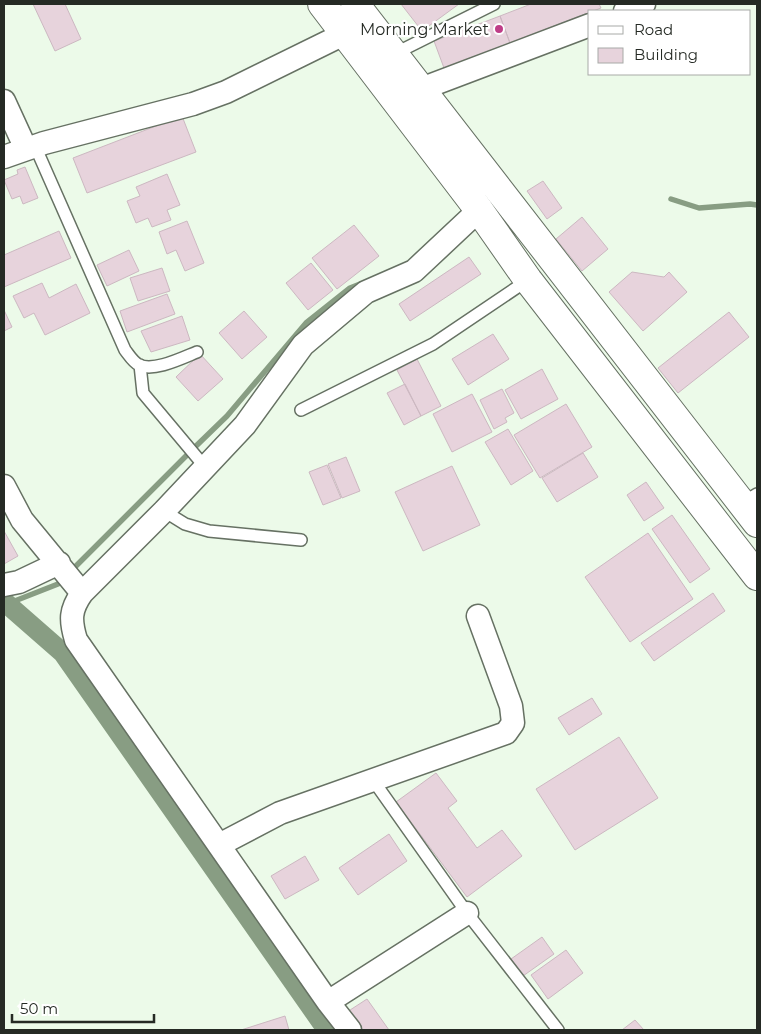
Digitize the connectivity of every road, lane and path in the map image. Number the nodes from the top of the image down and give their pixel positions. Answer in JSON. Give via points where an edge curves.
{"nodes":[{"id":1,"x":322,"y":4,"type":"edge"},
{"id":2,"x":356,"y":4,"type":"edge"},
{"id":3,"x":494,"y":4,"type":"edge"},
{"id":4,"x":644,"y":4,"type":"edge"},
{"id":5,"x":627,"y":10,"type":"edge"},
{"id":6,"x":588,"y":26,"type":"edge"},
{"id":7,"x":344,"y":34,"type":"junction"},
{"id":8,"x":394,"y":54,"type":"junction"},
{"id":9,"x":421,"y":89,"type":"junction"},
{"id":10,"x":4,"y":101,"type":"edge"},
{"id":11,"x":30,"y":148,"type":"junction"},
{"id":12,"x":4,"y":157,"type":"edge"},
{"id":13,"x":479,"y":210,"type":"junction"},
{"id":14,"x":528,"y":280,"type":"junction"},
{"id":15,"x":197,"y":352,"type":"dead end"},
{"id":16,"x":140,"y":365,"type":"junction"},
{"id":17,"x":301,"y":410,"type":"dead end"},
{"id":18,"x":205,"y":467,"type":"junction"},
{"id":19,"x":4,"y":486,"type":"edge"},
{"id":20,"x":752,"y":506,"type":"edge"},
{"id":21,"x":164,"y":511,"type":"junction"},
{"id":22,"x":301,"y":540,"type":"dead end"},
{"id":23,"x":59,"y":563,"type":"junction"},
{"id":24,"x":757,"y":576,"type":"edge"},
{"id":25,"x":4,"y":585,"type":"edge"},
{"id":26,"x":82,"y":593,"type":"junction"},
{"id":27,"x":478,"y":616,"type":"dead end"},
{"id":28,"x":374,"y":780,"type":"junction"},
{"id":29,"x":219,"y":845,"type":"junction"},
{"id":30,"x":467,"y":913,"type":"junction"},
{"id":31,"x":328,"y":1002,"type":"junction"},
{"id":32,"x":350,"y":1030,"type":"edge"},
{"id":33,"x":558,"y":1030,"type":"edge"}],
"edges":[{"from":1,"to":7,"type":"main road"},
{"from":2,"to":8,"type":"main road"},
{"from":3,"to":8,"type":"lane"},
{"from":4,"to":5,"type":"street"},
{"from":6,"to":9,"type":"street"},
{"from":7,"to":11,"type":"street","via":[[226,92],[193,104]]},
{"from":7,"to":13,"type":"main road"},
{"from":8,"to":9,"type":"main road"},
{"from":9,"to":20,"type":"main road"},
{"from":10,"to":11,"type":"street"},
{"from":11,"to":12,"type":"street"},
{"from":11,"to":16,"type":"lane","via":[[125,350]]},
{"from":13,"to":14,"type":"main road"},
{"from":13,"to":18,"type":"street","via":[[414,271],[366,292],[303,345],[245,425]]},
{"from":14,"to":17,"type":"lane","via":[[433,344]]},
{"from":14,"to":24,"type":"main road"},
{"from":15,"to":16,"type":"lane","via":[[167,364]]},
{"from":16,"to":18,"type":"lane","via":[[144,393]]},
{"from":18,"to":21,"type":"street"},
{"from":19,"to":23,"type":"street","via":[[22,520]]},
{"from":21,"to":22,"type":"lane","via":[[184,524],[209,530]]},
{"from":21,"to":26,"type":"street"},
{"from":23,"to":25,"type":"street","via":[[19,582]]},
{"from":23,"to":26,"type":"street"},
{"from":26,"to":29,"type":"street","via":[[71,616],[76,640]]},
{"from":27,"to":28,"type":"street","via":[[511,706],[513,723],[506,733]]},
{"from":28,"to":29,"type":"street","via":[[280,813]]},
{"from":28,"to":30,"type":"lane"},
{"from":29,"to":31,"type":"street"},
{"from":30,"to":31,"type":"street"},
{"from":30,"to":33,"type":"lane"},
{"from":31,"to":32,"type":"street"}]}
